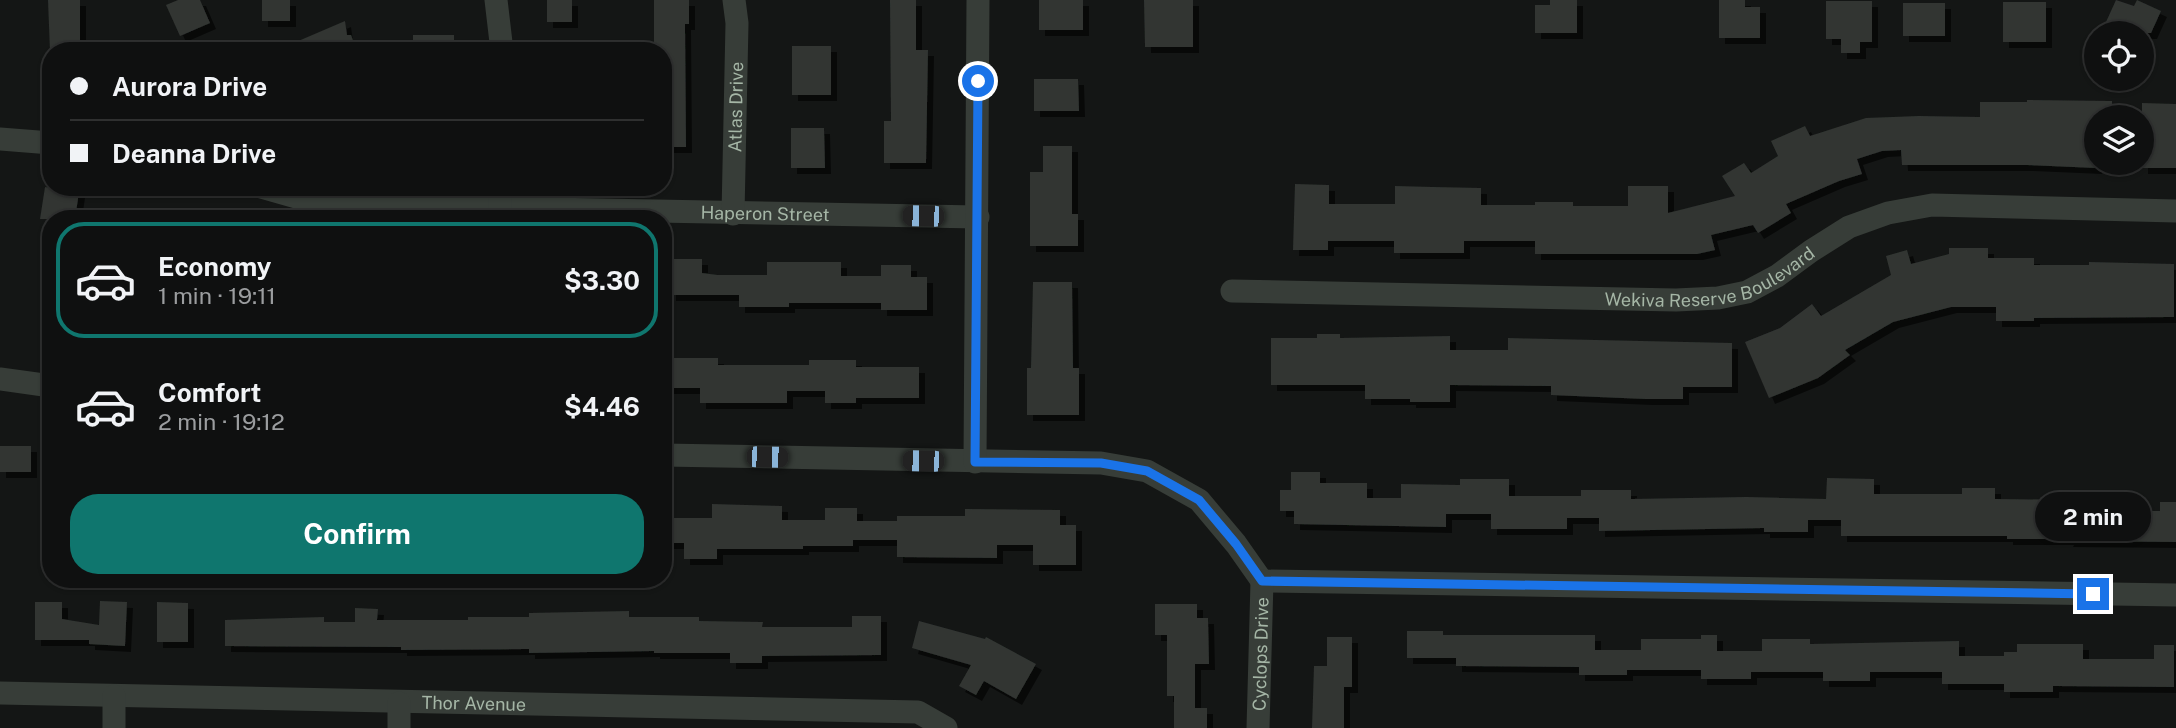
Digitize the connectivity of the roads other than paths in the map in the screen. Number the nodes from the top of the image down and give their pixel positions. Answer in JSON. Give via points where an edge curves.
{"nodes":[{"id":1,"x":496,"y":0,"type":"edge"},
{"id":2,"x":734,"y":0,"type":"edge"},
{"id":3,"x":978,"y":0,"type":"edge"},
{"id":4,"x":501,"y":42,"type":"edge"},
{"id":5,"x":0,"y":139,"type":"edge"},
{"id":6,"x":42,"y":142,"type":"edge"},
{"id":7,"x":292,"y":196,"type":"edge"},
{"id":8,"x":500,"y":198,"type":"edge"},
{"id":9,"x":2176,"y":211,"type":"edge"},
{"id":10,"x":733,"y":214,"type":"junction"},
{"id":11,"x":978,"y":217,"type":"junction"},
{"id":12,"x":1232,"y":291,"type":"dead end"},
{"id":13,"x":0,"y":379,"type":"edge"},
{"id":14,"x":42,"y":385,"type":"edge"},
{"id":15,"x":672,"y":455,"type":"edge"},
{"id":16,"x":975,"y":462,"type":"junction"},
{"id":17,"x":1262,"y":581,"type":"junction"},
{"id":18,"x":2176,"y":596,"type":"edge"},
{"id":19,"x":0,"y":693,"type":"edge"},
{"id":20,"x":114,"y":696,"type":"junction"},
{"id":21,"x":399,"y":702,"type":"junction"},
{"id":22,"x":676,"y":718,"type":"edge"},
{"id":23,"x":945,"y":727,"type":"edge"},
{"id":24,"x":114,"y":728,"type":"edge"},
{"id":25,"x":399,"y":728,"type":"edge"},
{"id":26,"x":1258,"y":728,"type":"edge"}],
"edges":[{"from":1,"to":4,"type":"street"},
{"from":2,"to":10,"type":"street","name":"Atlas Drive"},
{"from":3,"to":11,"type":"street"},
{"from":5,"to":6,"type":"street"},
{"from":7,"to":8,"type":"street","name":"Haperon Street","via":[[382,206]]},
{"from":8,"to":10,"type":"street","name":"Haperon Street"},
{"from":9,"to":12,"type":"street","name":"Wekiva Reserve Boulevard","via":[[1933,205],[1888,213],[1849,227],[1747,292],[1718,298]]},
{"from":10,"to":11,"type":"street","name":"Haperon Street"},
{"from":11,"to":16,"type":"street"},
{"from":13,"to":14,"type":"street"},
{"from":15,"to":16,"type":"street"},
{"from":16,"to":17,"type":"street","via":[[1101,463],[1147,471],[1199,500]]},
{"from":17,"to":18,"type":"street"},
{"from":17,"to":26,"type":"street","name":"Cyclops Drive"},
{"from":19,"to":20,"type":"street","name":"Thor Avenue"},
{"from":20,"to":21,"type":"street","name":"Thor Avenue"},
{"from":20,"to":24,"type":"street"},
{"from":21,"to":22,"type":"street","name":"Thor Avenue"},
{"from":21,"to":25,"type":"street"},
{"from":22,"to":23,"type":"street","name":"Thor Avenue","via":[[918,712]]}]}
